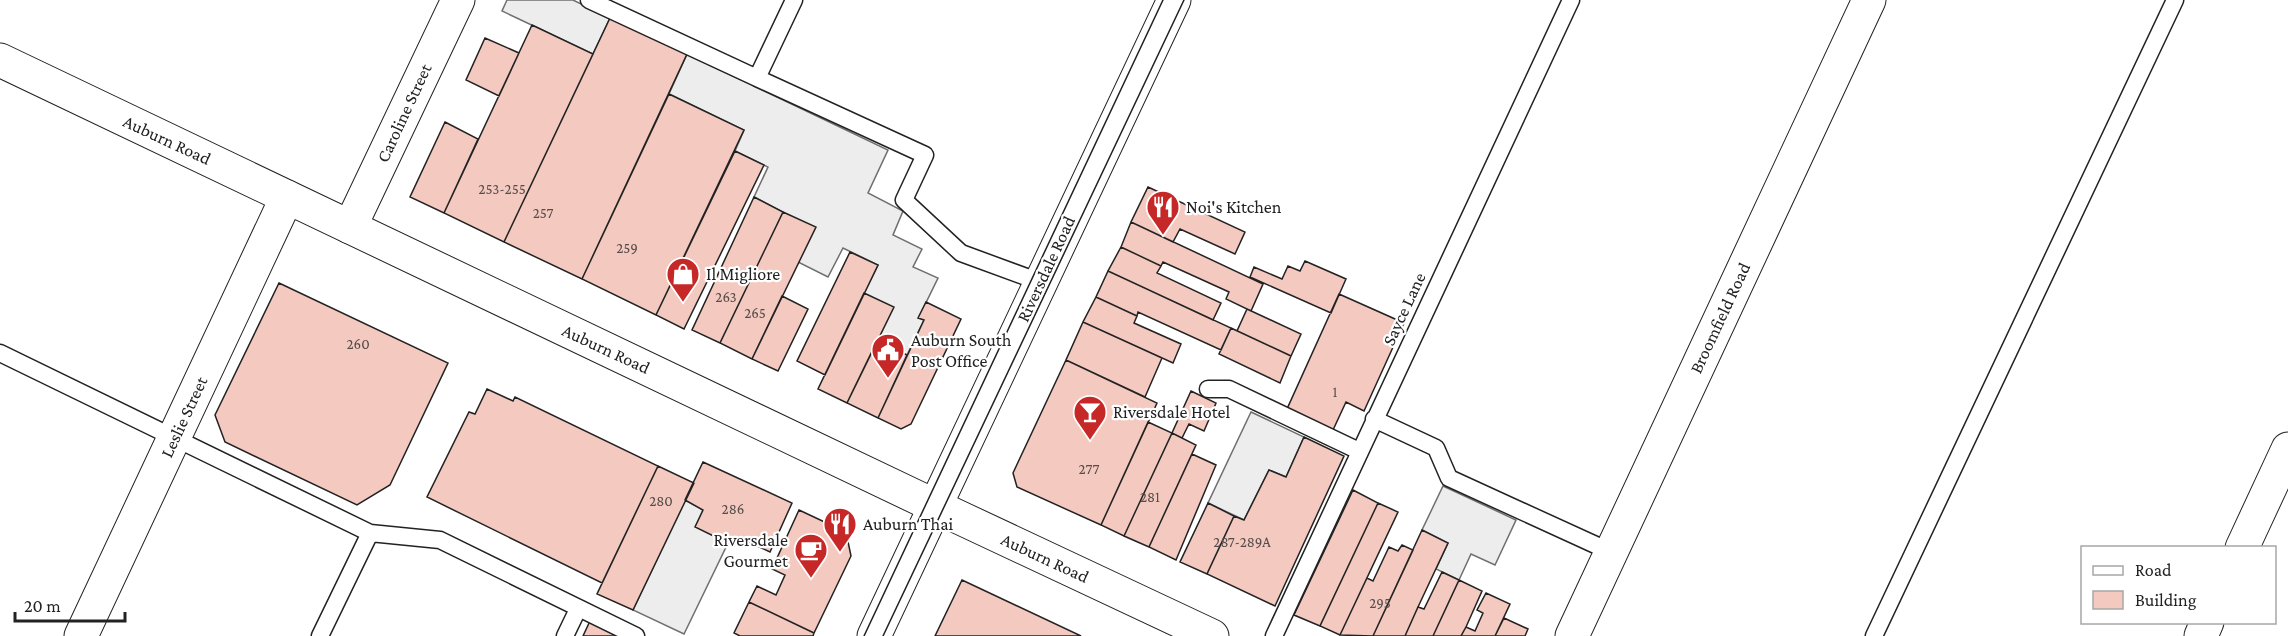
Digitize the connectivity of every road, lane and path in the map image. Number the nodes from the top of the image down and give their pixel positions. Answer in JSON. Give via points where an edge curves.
{"nodes":[{"id":1,"x":458,"y":0,"type":"edge"},
{"id":2,"x":589,"y":0,"type":"edge"},
{"id":3,"x":794,"y":0,"type":"edge"},
{"id":4,"x":1174,"y":0,"type":"edge"},
{"id":5,"x":1571,"y":0,"type":"edge"},
{"id":6,"x":1869,"y":0,"type":"edge"},
{"id":7,"x":2175,"y":0,"type":"edge"},
{"id":8,"x":0,"y":60,"type":"edge"},
{"id":9,"x":757,"y":78,"type":"junction"},
{"id":10,"x":287,"y":197,"type":"junction"},
{"id":11,"x":350,"y":227,"type":"junction"},
{"id":12,"x":1040,"y":282,"type":"junction"},
{"id":13,"x":0,"y":353,"type":"edge"},
{"id":14,"x":1208,"y":388,"type":"dead end"},
{"id":15,"x":1374,"y":419,"type":"junction"},
{"id":16,"x":173,"y":439,"type":"junction"},
{"id":17,"x":2288,"y":449,"type":"edge"},
{"id":18,"x":1359,"y":451,"type":"junction"},
{"id":19,"x":935,"y":506,"type":"junction"},
{"id":20,"x":370,"y":533,"type":"junction"},
{"id":21,"x":2243,"y":546,"type":"edge"},
{"id":22,"x":1611,"y":552,"type":"junction"},
{"id":23,"x":578,"y":609,"type":"junction"},
{"id":24,"x":81,"y":636,"type":"edge"},
{"id":25,"x":320,"y":636,"type":"edge"},
{"id":26,"x":565,"y":636,"type":"edge"},
{"id":27,"x":636,"y":636,"type":"edge"},
{"id":28,"x":874,"y":636,"type":"edge"},
{"id":29,"x":1212,"y":636,"type":"edge"},
{"id":30,"x":1274,"y":636,"type":"edge"},
{"id":31,"x":1572,"y":636,"type":"edge"},
{"id":32,"x":1874,"y":636,"type":"edge"}],
"edges":[{"from":1,"to":11,"type":"main road","name":"Caroline Street"},
{"from":2,"to":9,"type":"lane"},
{"from":3,"to":9,"type":"lane"},
{"from":4,"to":12,"type":"main road","name":"Riversdale Road"},
{"from":5,"to":15,"type":"lane","name":"Sayce Lane"},
{"from":6,"to":22,"type":"main road","name":"Broomfield Road"},
{"from":7,"to":32,"type":"lane"},
{"from":8,"to":10,"type":"main road","name":"Auburn Road"},
{"from":9,"to":12,"type":"lane","via":[[926,155],[904,200],[961,253]]},
{"from":10,"to":11,"type":"main road","name":"Auburn Road"},
{"from":10,"to":16,"type":"main road","name":"Leslie Street"},
{"from":11,"to":19,"type":"main road","name":"Auburn Road"},
{"from":12,"to":19,"type":"main road","name":"Riversdale Road"},
{"from":13,"to":16,"type":"lane"},
{"from":14,"to":18,"type":"lane","via":[[1229,389]]},
{"from":15,"to":18,"type":"lane","name":"Sayce Lane"},
{"from":15,"to":22,"type":"lane","via":[[1436,448],[1449,478]]},
{"from":16,"to":20,"type":"lane"},
{"from":16,"to":24,"type":"main road","name":"Leslie Street"},
{"from":17,"to":21,"type":"main road"},
{"from":18,"to":30,"type":"lane","name":"Sayce Lane"},
{"from":19,"to":28,"type":"main road","name":"Riversdale Road"},
{"from":19,"to":29,"type":"main road","name":"Auburn Road"},
{"from":20,"to":23,"type":"lane","via":[[440,540]]},
{"from":20,"to":25,"type":"lane"},
{"from":22,"to":31,"type":"main road","name":"Broomfield Road"},
{"from":23,"to":26,"type":"lane"},
{"from":23,"to":27,"type":"lane"}]}
